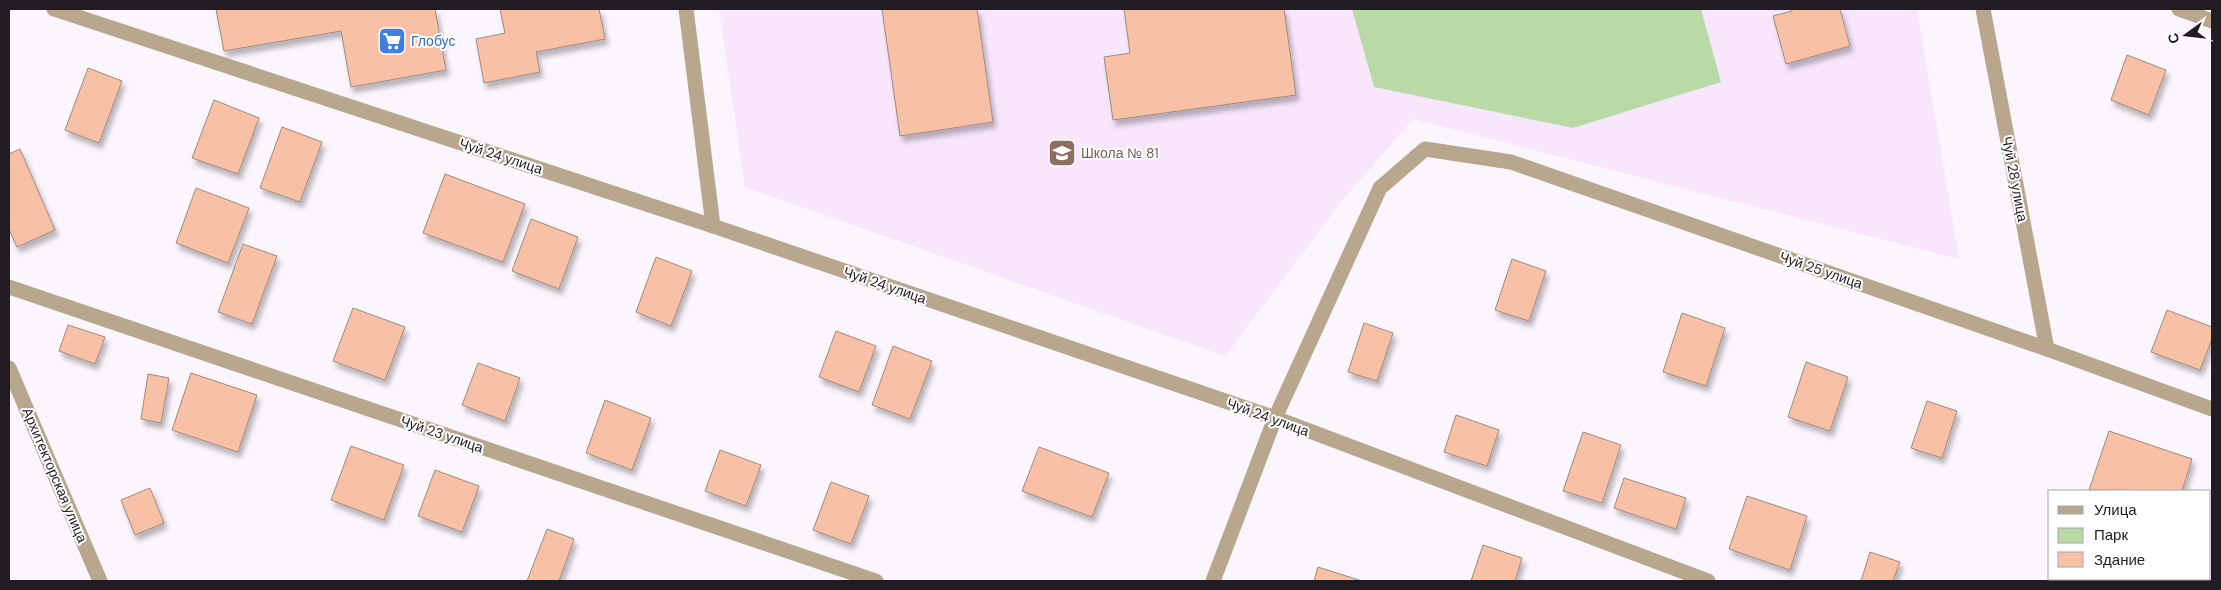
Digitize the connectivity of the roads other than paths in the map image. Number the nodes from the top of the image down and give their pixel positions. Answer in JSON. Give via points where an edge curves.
{"nodes":[{"id":1,"x":54,"y":9,"type":"edge"},
{"id":2,"x":686,"y":9,"type":"edge"},
{"id":3,"x":1984,"y":9,"type":"edge"},
{"id":4,"x":2179,"y":9,"type":"edge"},
{"id":5,"x":2212,"y":21,"type":"edge"},
{"id":6,"x":713,"y":226,"type":"junction"},
{"id":7,"x":9,"y":287,"type":"edge"},
{"id":8,"x":2047,"y":349,"type":"junction"},
{"id":9,"x":9,"y":368,"type":"edge"},
{"id":10,"x":2212,"y":409,"type":"edge"},
{"id":11,"x":1274,"y":418,"type":"junction"},
{"id":12,"x":100,"y":581,"type":"edge"},
{"id":13,"x":876,"y":581,"type":"edge"},
{"id":14,"x":1213,"y":581,"type":"edge"},
{"id":15,"x":1708,"y":581,"type":"edge"}],
"edges":[{"from":1,"to":6,"type":"street","name":"Чуй 24 улица"},
{"from":2,"to":6,"type":"street"},
{"from":3,"to":8,"type":"street","name":"Чуй 28 улица"},
{"from":4,"to":5,"type":"street"},
{"from":6,"to":11,"type":"street","name":"Чуй 24 улица"},
{"from":7,"to":13,"type":"street","name":"Чуй 23 улица"},
{"from":8,"to":10,"type":"street","name":"Чуй 25 улица"},
{"from":8,"to":11,"type":"street","name":"Чуй 25 улица","via":[[1512,162],[1425,149],[1380,188]]},
{"from":9,"to":12,"type":"street","name":"Архитекторская улица"},
{"from":11,"to":14,"type":"street"},
{"from":11,"to":15,"type":"street","name":"Чуй 24 улица"}]}
